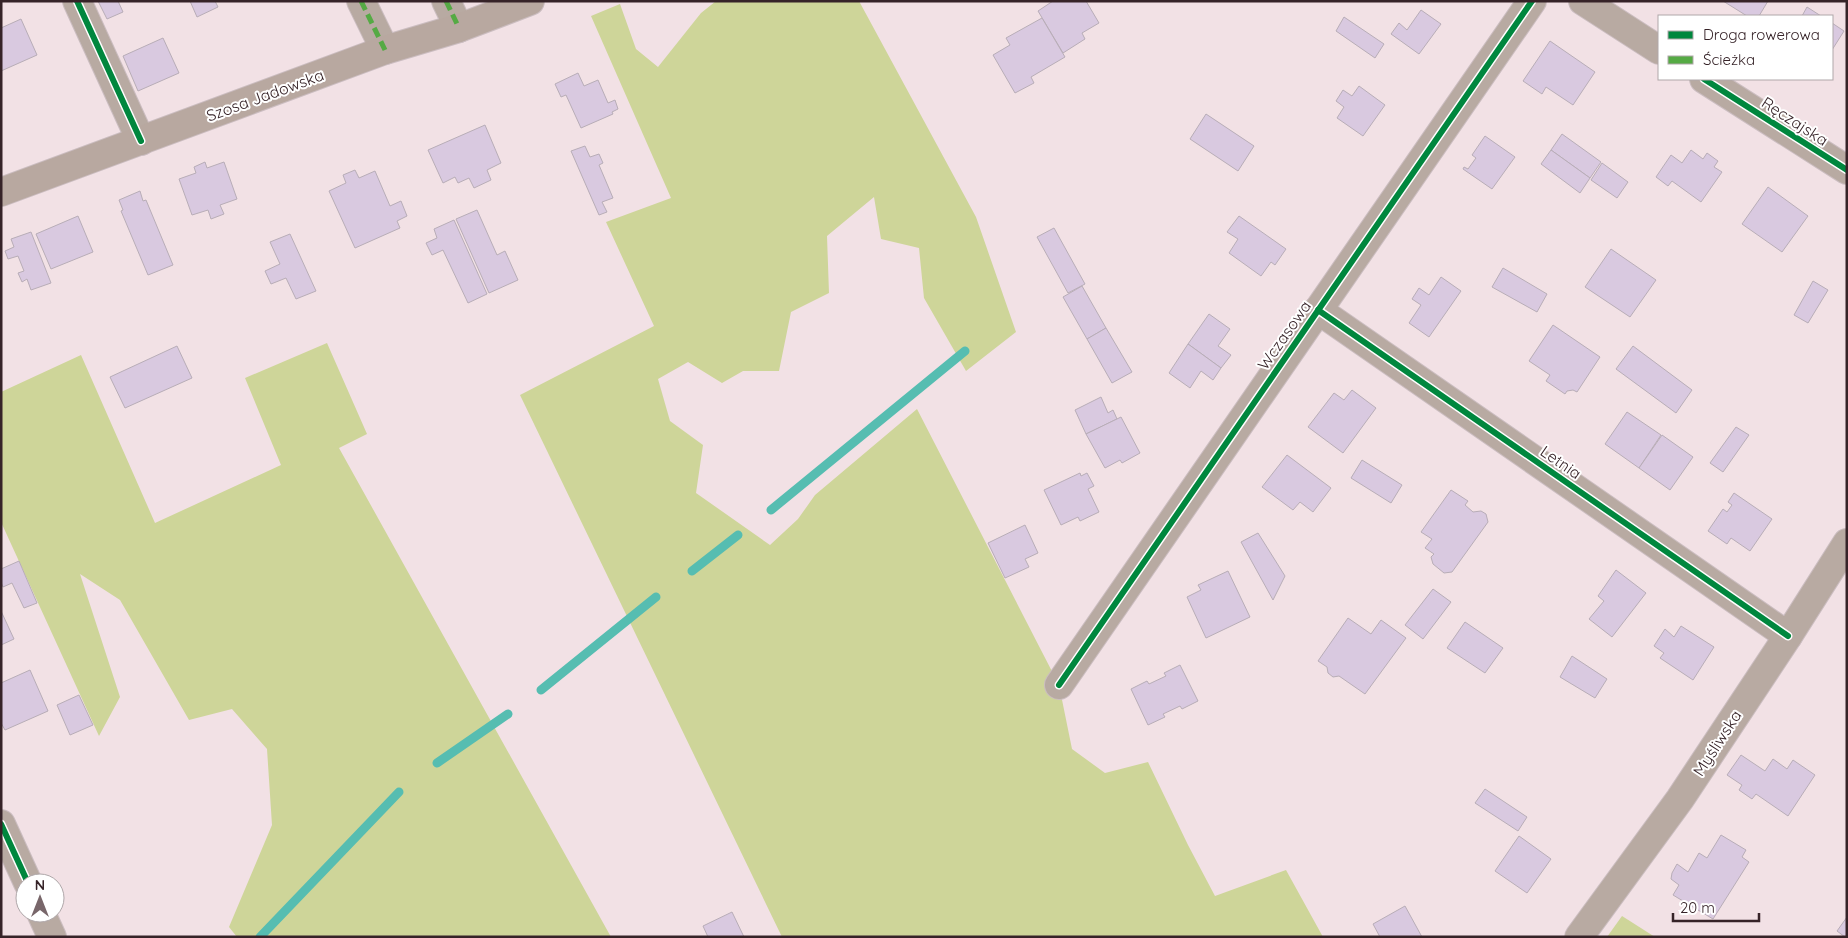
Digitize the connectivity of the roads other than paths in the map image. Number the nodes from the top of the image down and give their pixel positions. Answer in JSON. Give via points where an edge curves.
{"nodes":[{"id":1,"x":77,"y":1,"type":"edge"},
{"id":2,"x":361,"y":1,"type":"edge"},
{"id":3,"x":446,"y":1,"type":"edge"},
{"id":4,"x":530,"y":1,"type":"edge"},
{"id":5,"x":1532,"y":1,"type":"edge"},
{"id":6,"x":1583,"y":1,"type":"edge"},
{"id":7,"x":459,"y":28,"type":"junction"},
{"id":8,"x":1658,"y":49,"type":"edge"},
{"id":9,"x":385,"y":50,"type":"junction"},
{"id":10,"x":1706,"y":80,"type":"edge"},
{"id":11,"x":140,"y":141,"type":"junction"},
{"id":12,"x":1847,"y":170,"type":"edge"},
{"id":13,"x":1,"y":192,"type":"edge"},
{"id":14,"x":1318,"y":310,"type":"junction"},
{"id":15,"x":1847,"y":544,"type":"edge"},
{"id":16,"x":1788,"y":636,"type":"junction"},
{"id":17,"x":1059,"y":685,"type":"dead end"},
{"id":18,"x":1,"y":824,"type":"edge"},
{"id":19,"x":23,"y":873,"type":"edge"},
{"id":20,"x":46,"y":923,"type":"edge"},
{"id":21,"x":52,"y":937,"type":"edge"},
{"id":22,"x":1580,"y":937,"type":"edge"}],
"edges":[{"from":1,"to":11,"type":"street"},
{"from":2,"to":9,"type":"street"},
{"from":3,"to":7,"type":"street"},
{"from":4,"to":7,"type":"main road","name":"Szosa Jadowska"},
{"from":5,"to":14,"type":"street","name":"Wczasowa"},
{"from":6,"to":8,"type":"street"},
{"from":7,"to":9,"type":"main road","name":"Szosa Jadowska"},
{"from":9,"to":11,"type":"main road","name":"Szosa Jadowska"},
{"from":10,"to":12,"type":"street","name":"Ręczajska"},
{"from":11,"to":13,"type":"main road","name":"Szosa Jadowska"},
{"from":14,"to":16,"type":"street","name":"Letnia"},
{"from":14,"to":17,"type":"street","name":"Wczasowa"},
{"from":15,"to":16,"type":"street","name":"Myśliwska"},
{"from":16,"to":22,"type":"street","name":"Myśliwska","via":[[1680,799]]},
{"from":18,"to":19,"type":"street"},
{"from":20,"to":21,"type":"street"}]}
